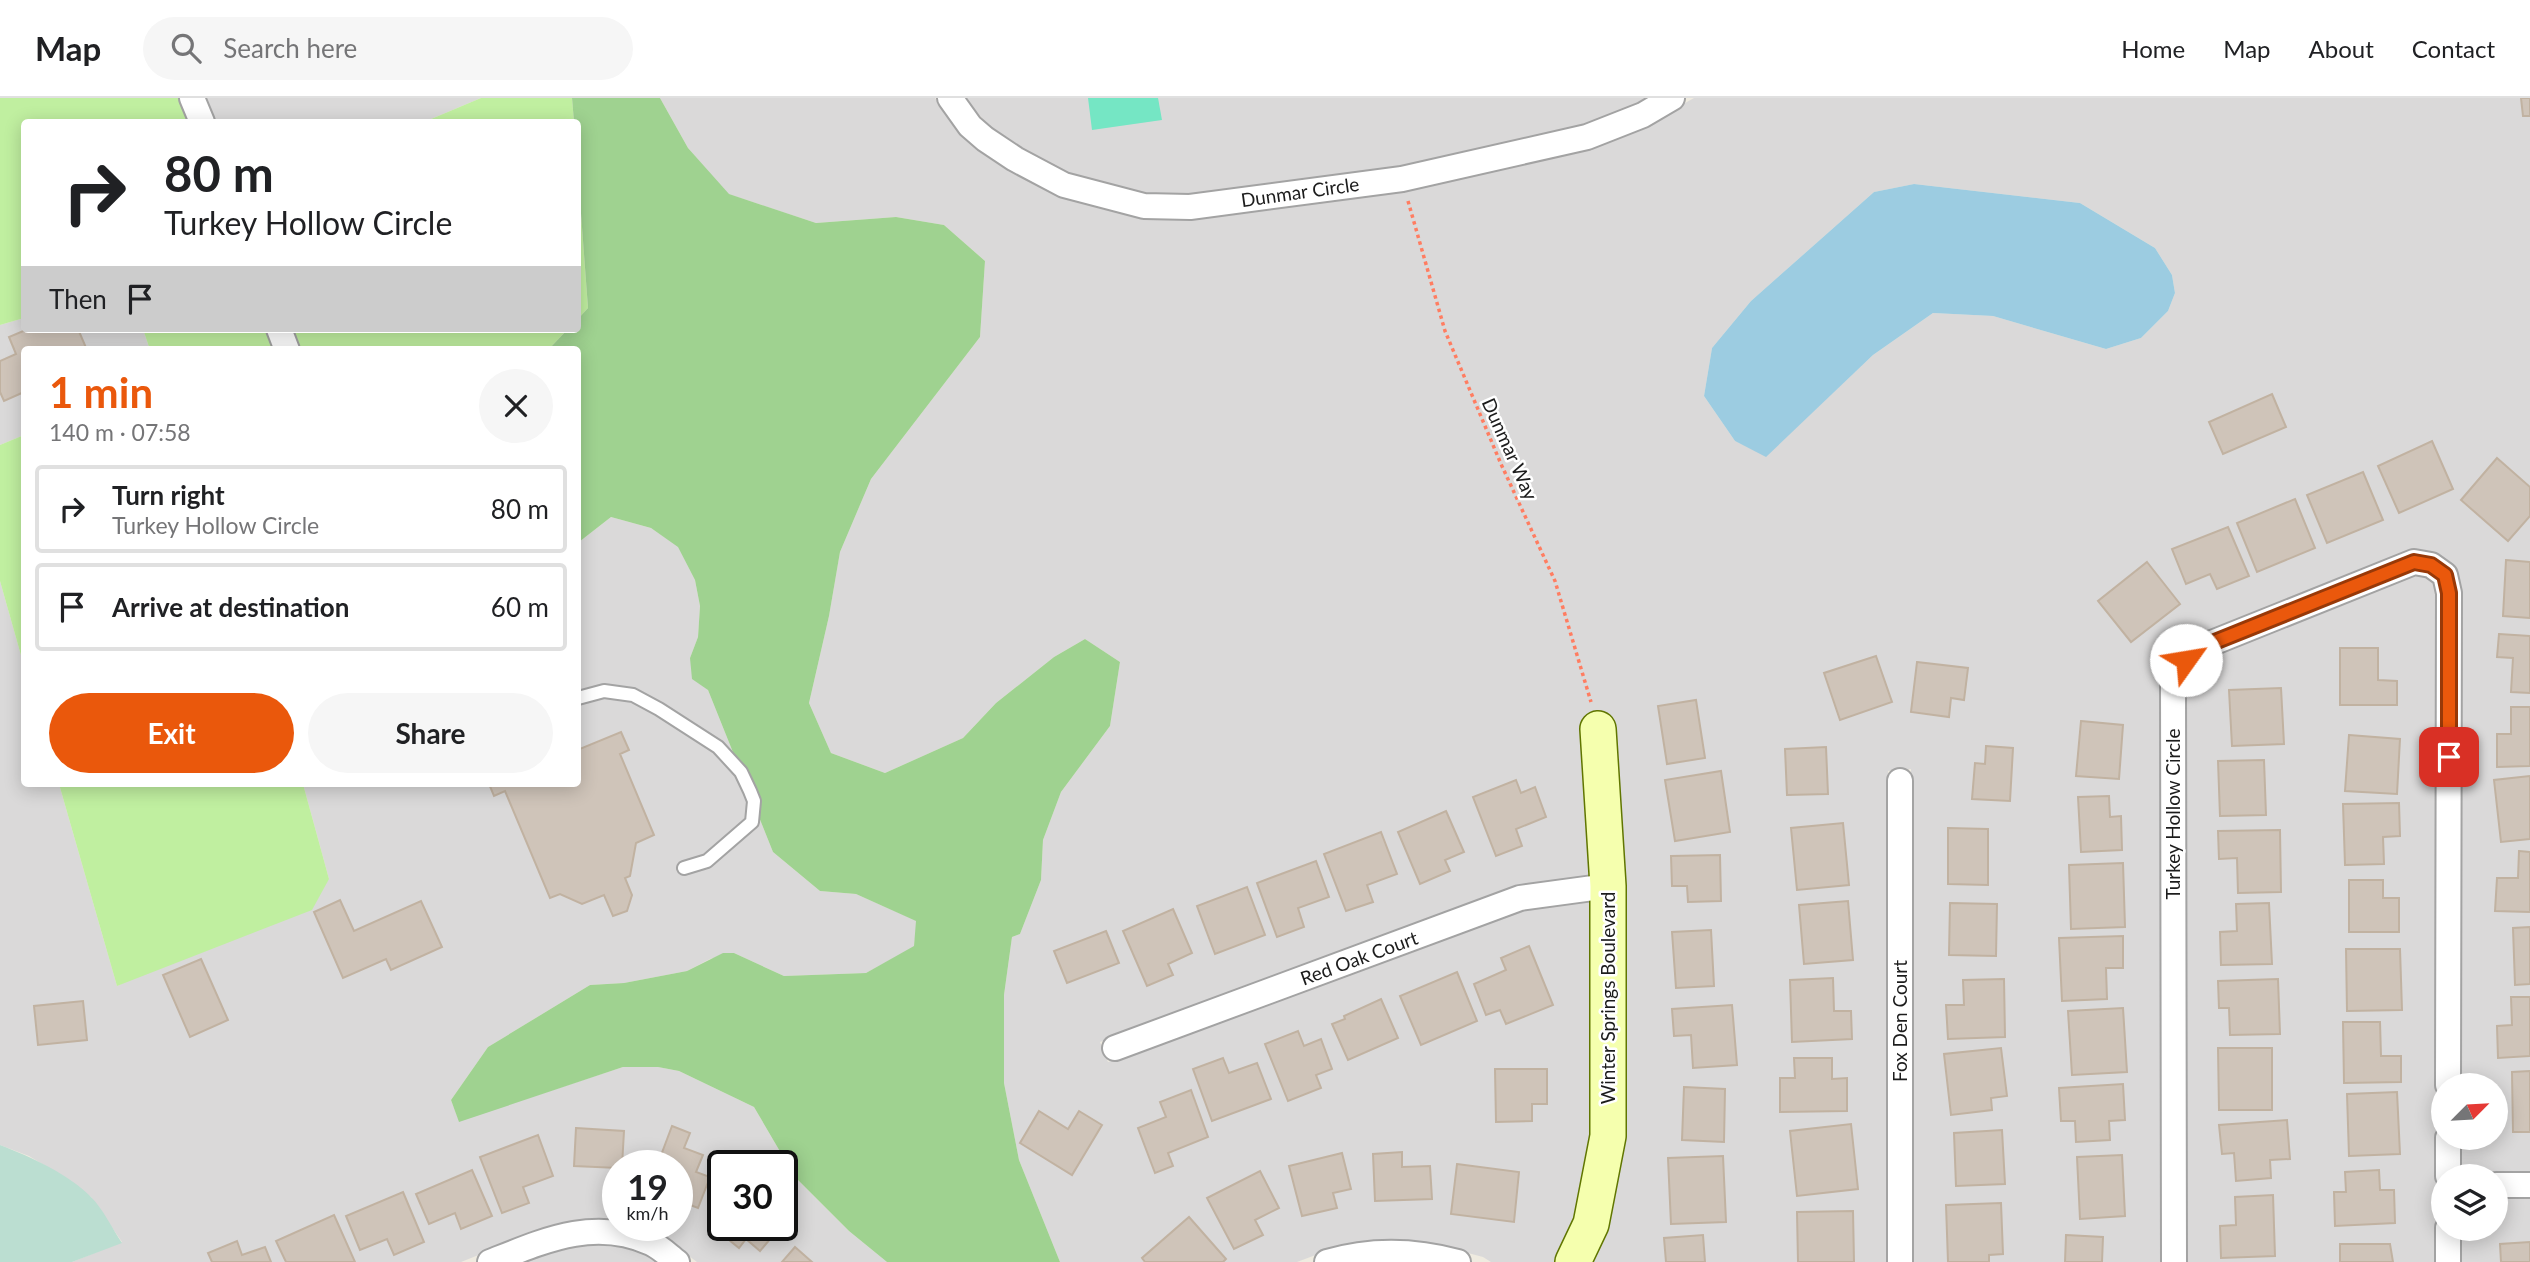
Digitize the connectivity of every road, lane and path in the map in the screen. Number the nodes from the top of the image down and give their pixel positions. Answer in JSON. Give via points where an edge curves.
{"nodes":[{"id":1,"x":192,"y":98,"type":"edge"},
{"id":2,"x":950,"y":98,"type":"edge"},
{"id":3,"x":1672,"y":98,"type":"edge"},
{"id":4,"x":201,"y":119,"type":"edge"},
{"id":5,"x":1402,"y":179,"type":"junction"},
{"id":6,"x":581,"y":697,"type":"edge"},
{"id":7,"x":1598,"y":729,"type":"joint"},
{"id":8,"x":1900,"y":781,"type":"dead end"},
{"id":9,"x":684,"y":868,"type":"dead end"},
{"id":10,"x":1608,"y":887,"type":"junction"},
{"id":11,"x":1115,"y":1048,"type":"dead end"},
{"id":12,"x":2448,"y":1073,"type":"edge"},
{"id":13,"x":2508,"y":1185,"type":"edge"},
{"id":14,"x":2530,"y":1185,"type":"edge"},
{"id":15,"x":2448,"y":1241,"type":"edge"},
{"id":16,"x":490,"y":1262,"type":"edge"},
{"id":17,"x":677,"y":1262,"type":"edge"},
{"id":18,"x":1327,"y":1262,"type":"edge"},
{"id":19,"x":1458,"y":1262,"type":"edge"},
{"id":20,"x":1573,"y":1262,"type":"edge"},
{"id":21,"x":1900,"y":1262,"type":"edge"},
{"id":22,"x":2174,"y":1262,"type":"edge"},
{"id":23,"x":2448,"y":1262,"type":"edge"}],
"edges":[{"from":1,"to":4,"type":"street"},
{"from":2,"to":5,"type":"street","name":"Dunmar Circle","via":[[970,126],[1014,159],[1064,185],[1144,206],[1190,207]]},
{"from":3,"to":5,"type":"street","name":"Dunmar Circle","via":[[1587,137]]},
{"from":5,"to":7,"type":"path","name":"Dunmar Way","via":[[1444,331],[1555,581]]},
{"from":6,"to":9,"type":"lane","via":[[604,691],[633,695],[718,747],[741,772],[754,801],[752,822],[707,861]]},
{"from":7,"to":10,"type":"street","name":"Winter Springs Boulevard"},
{"from":8,"to":21,"type":"street","name":"Fox Den Court"},
{"from":10,"to":11,"type":"street","name":"Red Oak Court","via":[[1520,898]]},
{"from":10,"to":20,"type":"street","name":"Winter Springs Boulevard","via":[[1608,1136],[1591,1224]]},
{"from":12,"to":22,"type":"street","name":"Turkey Hollow Circle","via":[[2449,593],[2445,575],[2431,565],[2414,562],[2212,643],[2186,660],[2173,682]]},
{"from":13,"to":14,"type":"street"},
{"from":15,"to":23,"type":"street"},
{"from":16,"to":17,"type":"street","via":[[543,1241],[588,1231],[620,1233],[652,1244]]},
{"from":18,"to":19,"type":"street","via":[[1383,1251]]}]}
